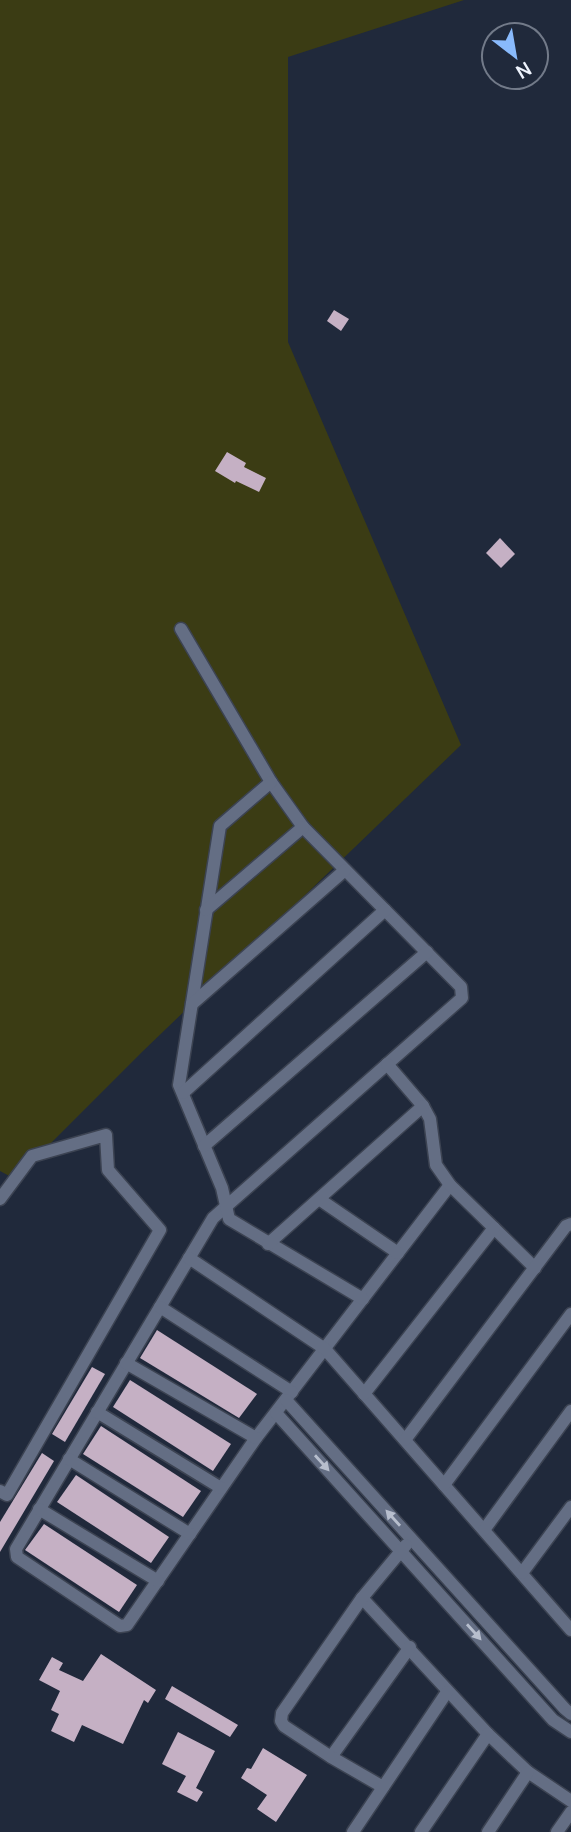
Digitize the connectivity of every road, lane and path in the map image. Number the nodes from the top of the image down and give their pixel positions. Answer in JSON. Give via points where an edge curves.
{"nodes":[{"id":1,"x":181,"y":629,"type":"dead end"},
{"id":2,"x":271,"y":782,"type":"junction"},
{"id":3,"x":303,"y":827,"type":"junction"},
{"id":4,"x":345,"y":870,"type":"junction"},
{"id":5,"x":385,"y":910,"type":"junction"},
{"id":6,"x":206,"y":911,"type":"junction"},
{"id":7,"x":427,"y":952,"type":"junction"},
{"id":8,"x":192,"y":1004,"type":"junction"},
{"id":9,"x":387,"y":1064,"type":"junction"},
{"id":10,"x":183,"y":1093,"type":"junction"},
{"id":11,"x":422,"y":1106,"type":"junction"},
{"id":12,"x":204,"y":1146,"type":"junction"},
{"id":13,"x":450,"y":1185,"type":"junction"},
{"id":14,"x":0,"y":1199,"type":"edge"},
{"id":15,"x":319,"y":1199,"type":"junction"},
{"id":16,"x":226,"y":1207,"type":"junction"},
{"id":17,"x":571,"y":1224,"type":"edge"},
{"id":18,"x":494,"y":1228,"type":"junction"},
{"id":19,"x":268,"y":1244,"type":"junction"},
{"id":20,"x":398,"y":1253,"type":"junction"},
{"id":21,"x":189,"y":1258,"type":"junction"},
{"id":22,"x":535,"y":1268,"type":"junction"},
{"id":23,"x":363,"y":1299,"type":"junction"},
{"id":24,"x":160,"y":1307,"type":"junction"},
{"id":25,"x":571,"y":1314,"type":"edge"},
{"id":26,"x":325,"y":1349,"type":"junction"},
{"id":27,"x":126,"y":1363,"type":"junction"},
{"id":28,"x":364,"y":1394,"type":"junction"},
{"id":29,"x":289,"y":1396,"type":"junction"},
{"id":30,"x":571,"y":1411,"type":"edge"},
{"id":31,"x":97,"y":1412,"type":"junction"},
{"id":32,"x":276,"y":1412,"type":"junction"},
{"id":33,"x":257,"y":1438,"type":"junction"},
{"id":34,"x":405,"y":1440,"type":"junction"},
{"id":35,"x":69,"y":1459,"type":"junction"},
{"id":36,"x":444,"y":1485,"type":"junction"},
{"id":37,"x":221,"y":1488,"type":"junction"},
{"id":38,"x":0,"y":1490,"type":"edge"},
{"id":39,"x":571,"y":1507,"type":"edge"},
{"id":40,"x":39,"y":1509,"type":"junction"},
{"id":41,"x":484,"y":1530,"type":"junction"},
{"id":42,"x":190,"y":1534,"type":"junction"},
{"id":43,"x":411,"y":1539,"type":"junction"},
{"id":44,"x":401,"y":1551,"type":"junction"},
{"id":45,"x":522,"y":1573,"type":"junction"},
{"id":46,"x":158,"y":1581,"type":"junction"},
{"id":47,"x":362,"y":1598,"type":"junction"},
{"id":48,"x":571,"y":1606,"type":"edge"},
{"id":49,"x":562,"y":1619,"type":"junction"},
{"id":50,"x":571,"y":1630,"type":"edge"},
{"id":51,"x":410,"y":1647,"type":"junction"},
{"id":52,"x":447,"y":1692,"type":"junction"},
{"id":53,"x":569,"y":1708,"type":"edge"},
{"id":54,"x":553,"y":1720,"type":"junction"},
{"id":55,"x":571,"y":1732,"type":"edge"},
{"id":56,"x":488,"y":1734,"type":"junction"},
{"id":57,"x":331,"y":1757,"type":"junction"},
{"id":58,"x":528,"y":1772,"type":"junction"},
{"id":59,"x":383,"y":1787,"type":"junction"},
{"id":60,"x":571,"y":1801,"type":"edge"},
{"id":61,"x":571,"y":1812,"type":"edge"},
{"id":62,"x":353,"y":1832,"type":"edge"},
{"id":63,"x":421,"y":1832,"type":"edge"},
{"id":64,"x":488,"y":1832,"type":"edge"},
{"id":65,"x":557,"y":1832,"type":"edge"}],
"edges":[{"from":1,"to":2,"type":"street"},
{"from":2,"to":3,"type":"street"},
{"from":2,"to":6,"type":"street","via":[[220,826]]},
{"from":3,"to":4,"type":"street"},
{"from":3,"to":6,"type":"street"},
{"from":4,"to":5,"type":"street"},
{"from":4,"to":8,"type":"street"},
{"from":5,"to":7,"type":"street"},
{"from":5,"to":10,"type":"street"},
{"from":6,"to":8,"type":"street"},
{"from":7,"to":9,"type":"street","via":[[461,987],[462,998]]},
{"from":7,"to":12,"type":"street"},
{"from":8,"to":10,"type":"street","via":[[180,1085]]},
{"from":9,"to":11,"type":"street"},
{"from":9,"to":16,"type":"street"},
{"from":10,"to":12,"type":"street"},
{"from":11,"to":13,"type":"street","via":[[430,1119],[436,1165]]},
{"from":11,"to":15,"type":"street"},
{"from":12,"to":16,"type":"street"},
{"from":13,"to":18,"type":"street"},
{"from":13,"to":20,"type":"street"},
{"from":14,"to":38,"type":"street","via":[[32,1156],[106,1135],[108,1170],[160,1230],[7,1495]]},
{"from":15,"to":19,"type":"street"},
{"from":15,"to":20,"type":"street"},
{"from":16,"to":19,"type":"street","via":[[229,1219]]},
{"from":16,"to":21,"type":"street","via":[[213,1218]]},
{"from":17,"to":22,"type":"street"},
{"from":18,"to":22,"type":"street"},
{"from":18,"to":28,"type":"street"},
{"from":19,"to":23,"type":"street"},
{"from":20,"to":23,"type":"street"},
{"from":21,"to":24,"type":"street"},
{"from":21,"to":26,"type":"street"},
{"from":22,"to":34,"type":"street"},
{"from":23,"to":26,"type":"street"},
{"from":24,"to":27,"type":"street"},
{"from":24,"to":29,"type":"street"},
{"from":25,"to":36,"type":"street"},
{"from":26,"to":28,"type":"street"},
{"from":26,"to":29,"type":"street"},
{"from":27,"to":31,"type":"street"},
{"from":27,"to":33,"type":"street"},
{"from":28,"to":34,"type":"street"},
{"from":29,"to":32,"type":"street"},
{"from":43,"to":29,"type":"street","one_way":true},
{"from":30,"to":41,"type":"street"},
{"from":31,"to":35,"type":"street"},
{"from":31,"to":37,"type":"street"},
{"from":32,"to":33,"type":"street"},
{"from":32,"to":44,"type":"street","one_way":true},
{"from":33,"to":37,"type":"street"},
{"from":34,"to":36,"type":"street"},
{"from":35,"to":40,"type":"street"},
{"from":35,"to":42,"type":"street"},
{"from":36,"to":41,"type":"street"},
{"from":37,"to":42,"type":"street"},
{"from":39,"to":45,"type":"street"},
{"from":40,"to":46,"type":"street"},
{"from":40,"to":46,"type":"street","via":[[16,1549],[17,1557],[120,1626],[127,1625]]},
{"from":41,"to":45,"type":"street"},
{"from":42,"to":46,"type":"street"},
{"from":43,"to":44,"type":"street"},
{"from":43,"to":53,"type":"street"},
{"from":44,"to":47,"type":"street"},
{"from":44,"to":54,"type":"street","one_way":true},
{"from":45,"to":49,"type":"street"},
{"from":47,"to":51,"type":"street"},
{"from":47,"to":57,"type":"street","via":[[282,1713],[284,1726]]},
{"from":48,"to":49,"type":"street"},
{"from":49,"to":50,"type":"street"},
{"from":51,"to":52,"type":"street"},
{"from":51,"to":57,"type":"street"},
{"from":52,"to":56,"type":"street"},
{"from":52,"to":59,"type":"street"},
{"from":53,"to":54,"type":"street"},
{"from":54,"to":55,"type":"street"},
{"from":56,"to":58,"type":"street"},
{"from":56,"to":63,"type":"street"},
{"from":57,"to":59,"type":"street"},
{"from":58,"to":60,"type":"street"},
{"from":58,"to":64,"type":"street"},
{"from":59,"to":62,"type":"street"},
{"from":61,"to":65,"type":"street"}]}
